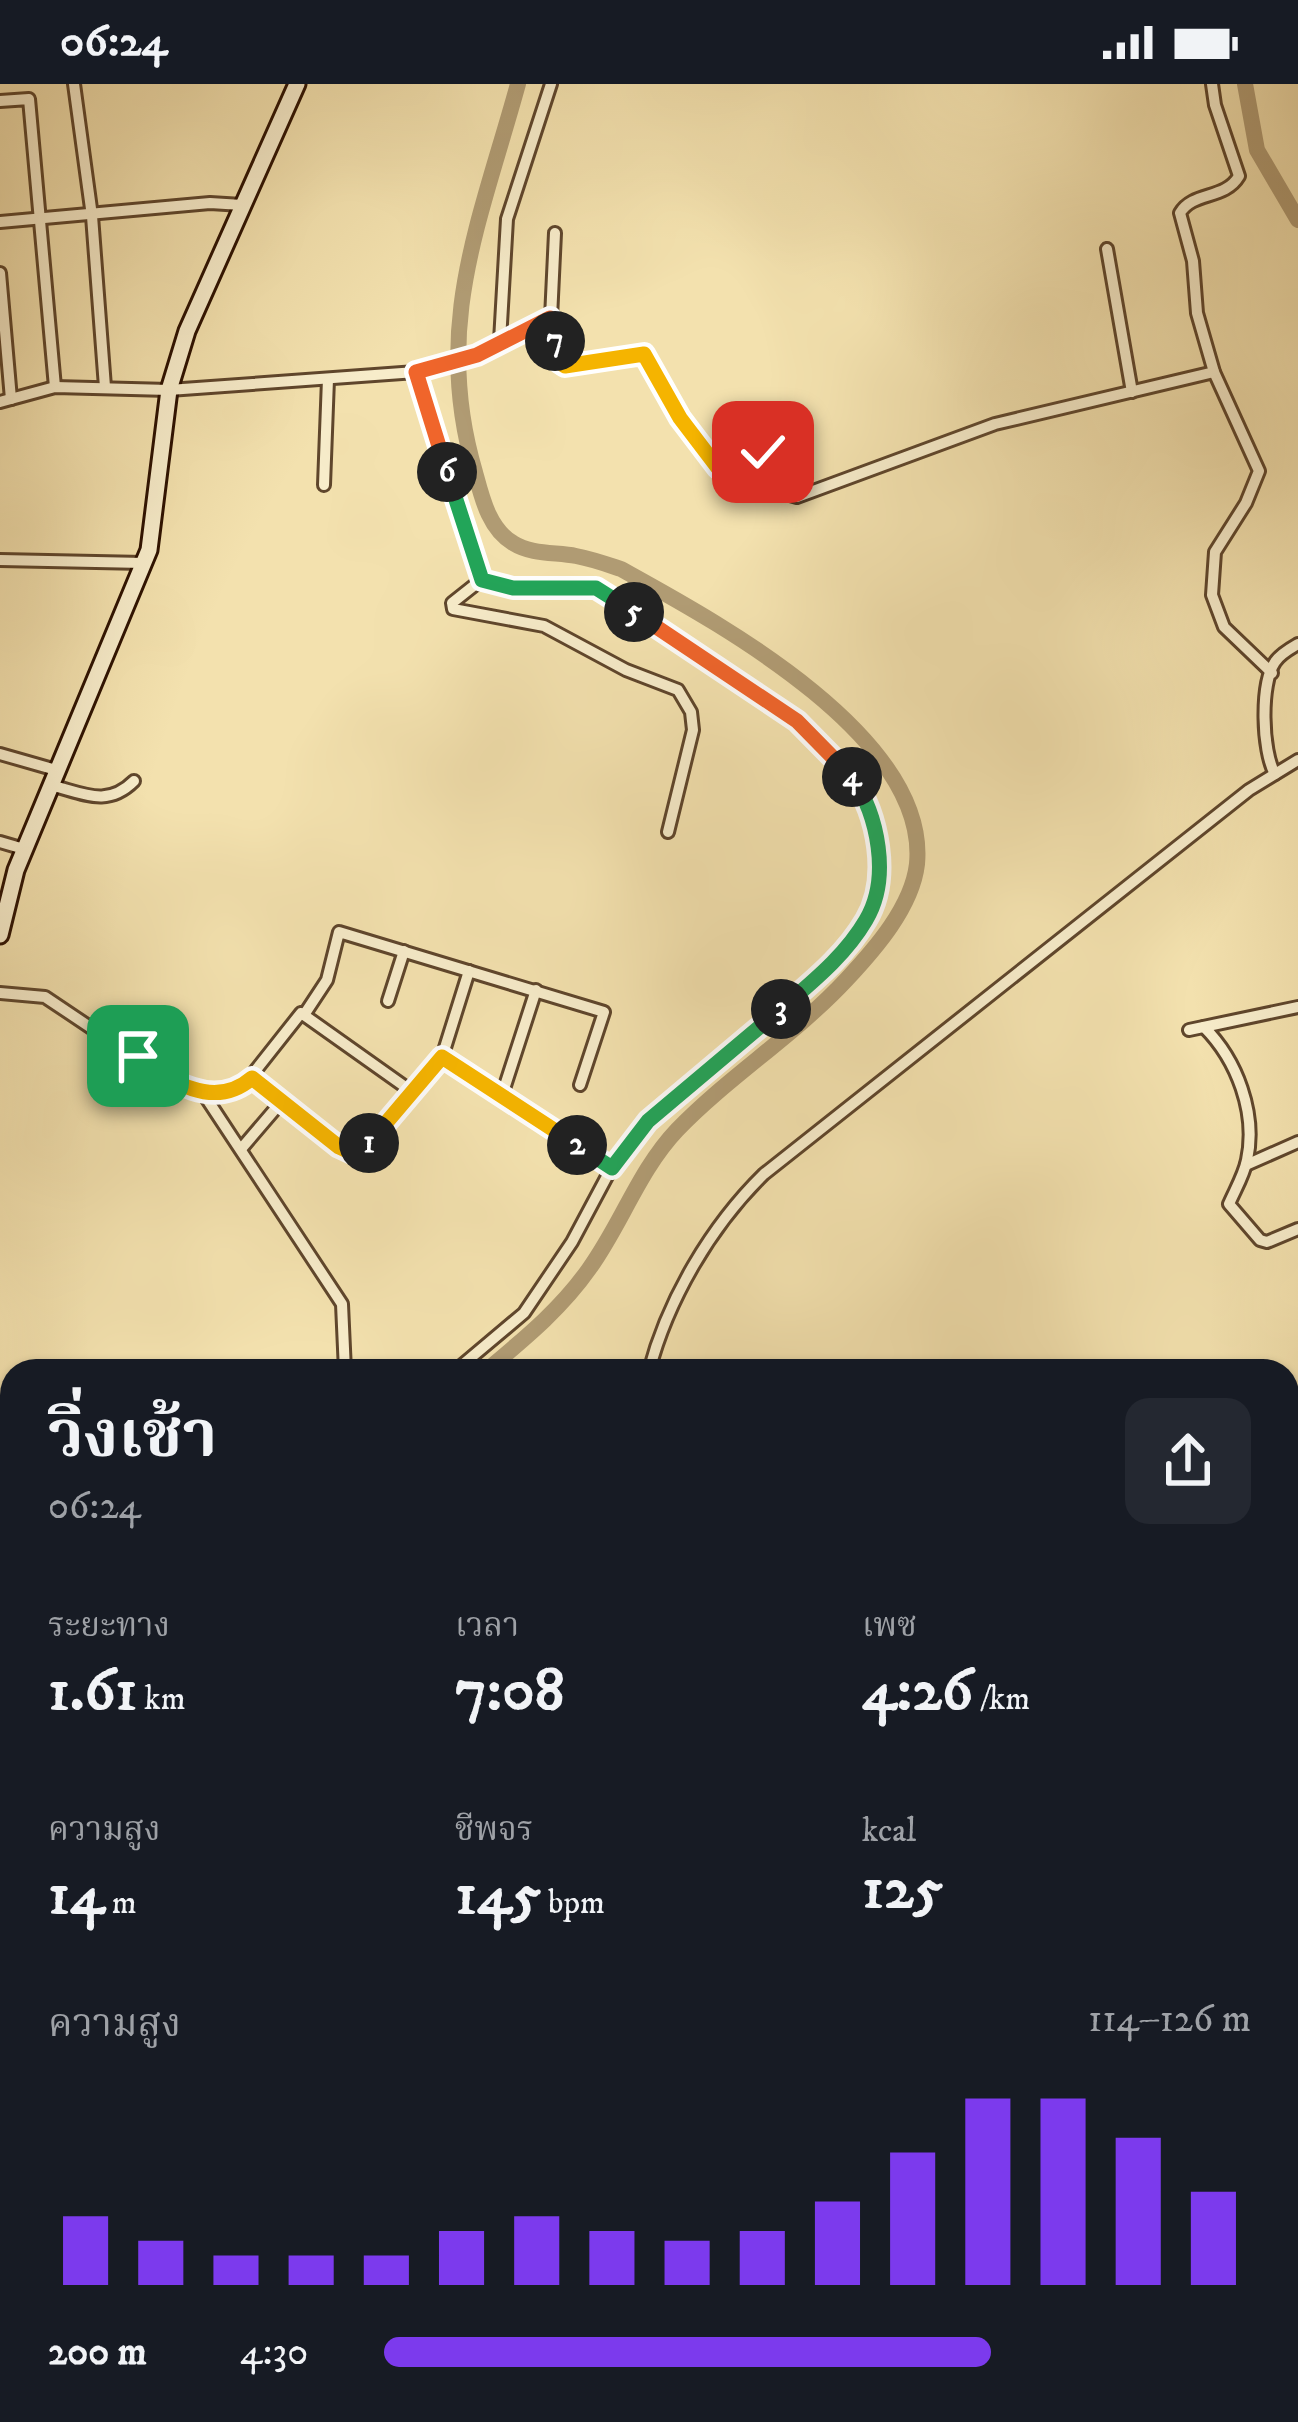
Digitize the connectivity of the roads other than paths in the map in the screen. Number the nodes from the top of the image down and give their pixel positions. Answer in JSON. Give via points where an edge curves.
{"nodes":[{"id":1,"x":74,"y":84,"type":"edge"},
{"id":2,"x":296,"y":84,"type":"edge"},
{"id":3,"x":551,"y":84,"type":"edge"},
{"id":4,"x":1212,"y":84,"type":"edge"},
{"id":5,"x":0,"y":101,"type":"edge"},
{"id":6,"x":242,"y":205,"type":"junction"},
{"id":7,"x":92,"y":215,"type":"junction"},
{"id":8,"x":43,"y":217,"type":"junction"},
{"id":9,"x":0,"y":222,"type":"edge"},
{"id":10,"x":555,"y":232,"type":"dead end"},
{"id":11,"x":1107,"y":249,"type":"dead end"},
{"id":12,"x":0,"y":273,"type":"edge"},
{"id":13,"x":550,"y":318,"type":"junction"},
{"id":14,"x":500,"y":341,"type":"junction"},
{"id":15,"x":420,"y":371,"type":"junction"},
{"id":16,"x":1214,"y":372,"type":"junction"},
{"id":17,"x":328,"y":380,"type":"junction"},
{"id":18,"x":105,"y":386,"type":"junction"},
{"id":19,"x":55,"y":387,"type":"junction"},
{"id":20,"x":169,"y":390,"type":"junction"},
{"id":21,"x":1132,"y":392,"type":"junction"},
{"id":22,"x":6,"y":401,"type":"edge"},
{"id":23,"x":324,"y":485,"type":"dead end"},
{"id":24,"x":0,"y":560,"type":"edge"},
{"id":25,"x":144,"y":563,"type":"junction"},
{"id":26,"x":482,"y":580,"type":"junction"},
{"id":27,"x":1298,"y":644,"type":"edge"},
{"id":28,"x":1272,"y":673,"type":"junction"},
{"id":29,"x":0,"y":754,"type":"edge"},
{"id":30,"x":1298,"y":760,"type":"edge"},
{"id":31,"x":1275,"y":774,"type":"junction"},
{"id":32,"x":53,"y":778,"type":"junction"},
{"id":33,"x":134,"y":781,"type":"dead end"},
{"id":34,"x":668,"y":832,"type":"dead end"},
{"id":35,"x":0,"y":842,"type":"edge"},
{"id":36,"x":24,"y":849,"type":"junction"},
{"id":37,"x":0,"y":935,"type":"edge"},
{"id":38,"x":404,"y":951,"type":"junction"},
{"id":39,"x":469,"y":971,"type":"junction"},
{"id":40,"x":536,"y":990,"type":"junction"},
{"id":41,"x":0,"y":993,"type":"edge"},
{"id":42,"x":388,"y":1001,"type":"dead end"},
{"id":43,"x":1298,"y":1007,"type":"edge"},
{"id":44,"x":304,"y":1015,"type":"junction"},
{"id":45,"x":1204,"y":1027,"type":"junction"},
{"id":46,"x":1189,"y":1030,"type":"dead end"},
{"id":47,"x":442,"y":1057,"type":"junction"},
{"id":48,"x":252,"y":1078,"type":"junction"},
{"id":49,"x":580,"y":1085,"type":"dead end"},
{"id":50,"x":201,"y":1090,"type":"junction"},
{"id":51,"x":411,"y":1091,"type":"junction"},
{"id":52,"x":502,"y":1095,"type":"junction"},
{"id":53,"x":282,"y":1101,"type":"junction"},
{"id":54,"x":1298,"y":1142,"type":"edge"},
{"id":55,"x":242,"y":1149,"type":"junction"},
{"id":56,"x":1246,"y":1165,"type":"junction"},
{"id":57,"x":612,"y":1168,"type":"junction"},
{"id":58,"x":1298,"y":1228,"type":"edge"},
{"id":59,"x":345,"y":1359,"type":"edge"},
{"id":60,"x":469,"y":1359,"type":"edge"},
{"id":61,"x":654,"y":1359,"type":"edge"}],
"edges":[{"from":1,"to":7,"type":"street"},
{"from":2,"to":6,"type":"street"},
{"from":3,"to":14,"type":"street","via":[[507,219]]},
{"from":4,"to":16,"type":"street","via":[[1239,176],[1180,213]]},
{"from":5,"to":8,"type":"street","via":[[29,99]]},
{"from":6,"to":7,"type":"street"},
{"from":6,"to":20,"type":"street"},
{"from":7,"to":8,"type":"street"},
{"from":7,"to":18,"type":"street"},
{"from":8,"to":9,"type":"street"},
{"from":8,"to":19,"type":"street"},
{"from":10,"to":13,"type":"street"},
{"from":11,"to":21,"type":"street"},
{"from":12,"to":22,"type":"street"},
{"from":13,"to":14,"type":"street"},
{"from":13,"to":21,"type":"street","via":[[559,362],[644,354],[718,468],[763,452],[797,497],[995,424]]},
{"from":14,"to":15,"type":"street"},
{"from":15,"to":17,"type":"street"},
{"from":15,"to":26,"type":"street"},
{"from":16,"to":21,"type":"street"},
{"from":16,"to":28,"type":"street","via":[[1258,471],[1215,552],[1212,595],[1224,627]]},
{"from":17,"to":20,"type":"street"},
{"from":17,"to":23,"type":"street"},
{"from":18,"to":19,"type":"street"},
{"from":18,"to":20,"type":"street"},
{"from":19,"to":22,"type":"street"},
{"from":20,"to":25,"type":"street"},
{"from":24,"to":25,"type":"street"},
{"from":25,"to":32,"type":"street"},
{"from":26,"to":34,"type":"street","via":[[453,609],[544,626],[681,693],[692,730]]},
{"from":26,"to":57,"type":"street","via":[[609,595],[797,721],[842,763],[877,831],[868,917],[832,964],[648,1121]]},
{"from":27,"to":28,"type":"street"},
{"from":28,"to":31,"type":"street","via":[[1265,731]]},
{"from":29,"to":32,"type":"street"},
{"from":30,"to":31,"type":"street"},
{"from":31,"to":61,"type":"street","via":[[764,1174],[708,1242]]},
{"from":32,"to":33,"type":"street","via":[[107,799]]},
{"from":32,"to":36,"type":"street"},
{"from":35,"to":36,"type":"street"},
{"from":36,"to":37,"type":"street"},
{"from":38,"to":39,"type":"street"},
{"from":38,"to":42,"type":"street"},
{"from":38,"to":44,"type":"street","via":[[339,932],[327,980]]},
{"from":39,"to":40,"type":"street"},
{"from":39,"to":47,"type":"street"},
{"from":40,"to":49,"type":"street","via":[[604,1012]]},
{"from":40,"to":52,"type":"street"},
{"from":41,"to":50,"type":"street","via":[[45,997],[178,1086]]},
{"from":43,"to":45,"type":"street"},
{"from":44,"to":48,"type":"street"},
{"from":44,"to":51,"type":"street"},
{"from":45,"to":46,"type":"street"},
{"from":45,"to":56,"type":"street","via":[[1247,1104]]},
{"from":47,"to":51,"type":"street"},
{"from":47,"to":52,"type":"street"},
{"from":48,"to":50,"type":"street"},
{"from":48,"to":53,"type":"street"},
{"from":50,"to":55,"type":"street"},
{"from":51,"to":53,"type":"street","via":[[354,1154]]},
{"from":52,"to":57,"type":"street"},
{"from":53,"to":55,"type":"street"},
{"from":54,"to":56,"type":"street"},
{"from":55,"to":59,"type":"street","via":[[343,1304]]},
{"from":56,"to":58,"type":"street","via":[[1229,1204],[1233,1213],[1267,1242]]},
{"from":57,"to":60,"type":"street","via":[[524,1313]]}]}
